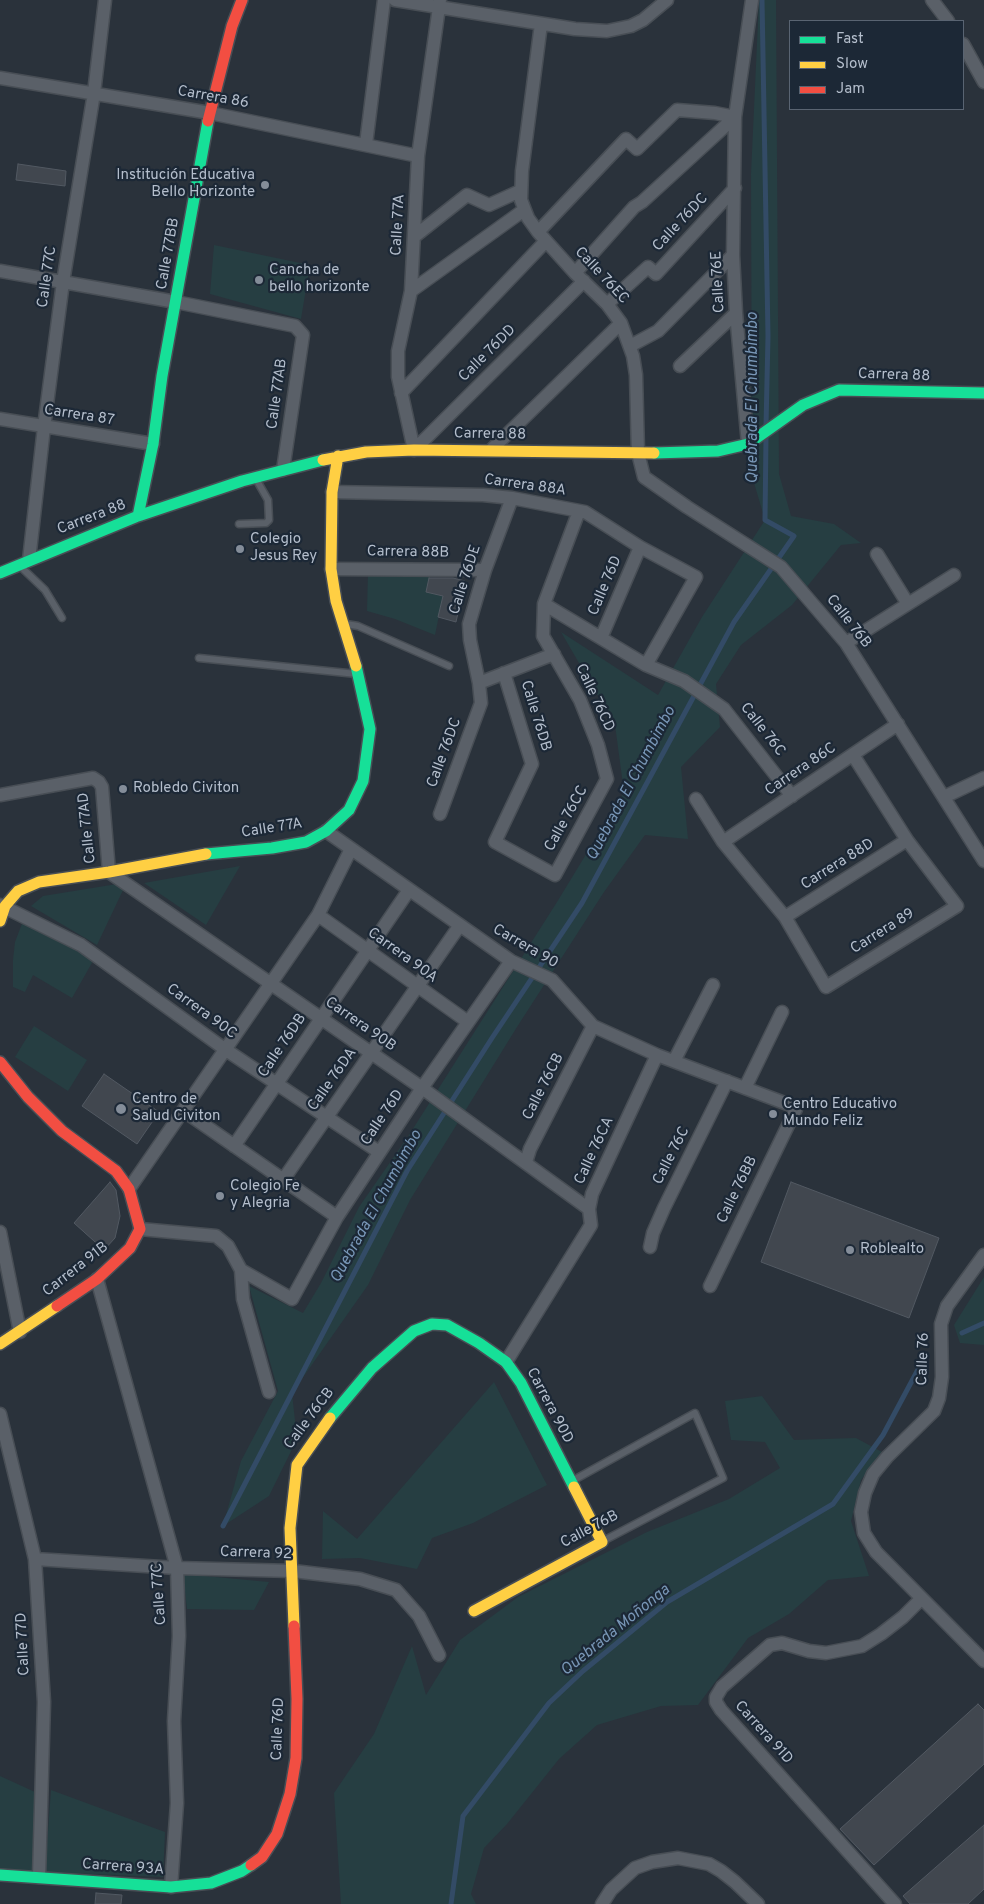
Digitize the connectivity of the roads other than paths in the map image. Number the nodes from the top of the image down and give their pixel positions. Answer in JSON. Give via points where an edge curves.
{"nodes":[{"id":1,"x":105,"y":0,"type":"edge"},
{"id":2,"x":242,"y":0,"type":"edge"},
{"id":3,"x":384,"y":0,"type":"edge"},
{"id":4,"x":395,"y":0,"type":"edge"},
{"id":5,"x":667,"y":0,"type":"edge"},
{"id":6,"x":752,"y":0,"type":"edge"},
{"id":7,"x":932,"y":0,"type":"edge"},
{"id":8,"x":439,"y":3,"type":"edge"},
{"id":9,"x":947,"y":20,"type":"edge"},
{"id":10,"x":541,"y":24,"type":"junction"},
{"id":11,"x":964,"y":46,"type":"edge"},
{"id":12,"x":0,"y":78,"type":"edge"},
{"id":13,"x":984,"y":82,"type":"edge"},
{"id":14,"x":94,"y":93,"type":"junction"},
{"id":15,"x":210,"y":113,"type":"junction"},
{"id":16,"x":735,"y":118,"type":"junction"},
{"id":17,"x":366,"y":144,"type":"junction"},
{"id":18,"x":418,"y":156,"type":"junction"},
{"id":19,"x":735,"y":188,"type":"junction"},
{"id":20,"x":520,"y":191,"type":"junction"},
{"id":21,"x":524,"y":210,"type":"junction"},
{"id":22,"x":415,"y":236,"type":"junction"},
{"id":23,"x":542,"y":236,"type":"junction"},
{"id":24,"x":733,"y":255,"type":"junction"},
{"id":25,"x":0,"y":271,"type":"edge"},
{"id":26,"x":580,"y":277,"type":"junction"},
{"id":27,"x":63,"y":282,"type":"junction"},
{"id":28,"x":411,"y":291,"type":"junction"},
{"id":29,"x":176,"y":302,"type":"junction"},
{"id":30,"x":607,"y":304,"type":"junction"},
{"id":31,"x":736,"y":313,"type":"junction"},
{"id":32,"x":621,"y":322,"type":"junction"},
{"id":33,"x":630,"y":346,"type":"junction"},
{"id":34,"x":680,"y":366,"type":"dead end"},
{"id":35,"x":401,"y":393,"type":"junction"},
{"id":36,"x":984,"y":393,"type":"edge"},
{"id":37,"x":0,"y":420,"type":"edge"},
{"id":38,"x":44,"y":427,"type":"junction"},
{"id":39,"x":153,"y":444,"type":"junction"},
{"id":40,"x":748,"y":444,"type":"junction"},
{"id":41,"x":414,"y":450,"type":"junction"},
{"id":42,"x":491,"y":450,"type":"junction"},
{"id":43,"x":638,"y":453,"type":"junction"},
{"id":44,"x":338,"y":456,"type":"junction"},
{"id":45,"x":283,"y":470,"type":"junction"},
{"id":46,"x":256,"y":478,"type":"junction"},
{"id":47,"x":332,"y":492,"type":"junction"},
{"id":48,"x":512,"y":498,"type":"junction"},
{"id":49,"x":579,"y":511,"type":"junction"},
{"id":50,"x":138,"y":516,"type":"junction"},
{"id":51,"x":239,"y":524,"type":"dead end"},
{"id":52,"x":640,"y":547,"type":"junction"},
{"id":53,"x":877,"y":554,"type":"dead end"},
{"id":54,"x":24,"y":562,"type":"junction"},
{"id":55,"x":331,"y":569,"type":"junction"},
{"id":56,"x":485,"y":570,"type":"junction"},
{"id":57,"x":0,"y":573,"type":"edge"},
{"id":58,"x":954,"y":575,"type":"dead end"},
{"id":59,"x":544,"y":604,"type":"junction"},
{"id":60,"x":908,"y":604,"type":"junction"},
{"id":61,"x":62,"y":618,"type":"dead end"},
{"id":62,"x":344,"y":623,"type":"junction"},
{"id":63,"x":601,"y":638,"type":"junction"},
{"id":64,"x":846,"y":642,"type":"junction"},
{"id":65,"x":554,"y":654,"type":"junction"},
{"id":66,"x":199,"y":658,"type":"dead end"},
{"id":67,"x":646,"y":665,"type":"junction"},
{"id":68,"x":449,"y":666,"type":"dead end"},
{"id":69,"x":504,"y":673,"type":"junction"},
{"id":70,"x":359,"y":674,"type":"junction"},
{"id":71,"x":479,"y":683,"type":"junction"},
{"id":72,"x":481,"y":703,"type":"joint"},
{"id":73,"x":898,"y":724,"type":"junction"},
{"id":74,"x":853,"y":755,"type":"junction"},
{"id":75,"x":984,"y":778,"type":"edge"},
{"id":76,"x":607,"y":779,"type":"joint"},
{"id":77,"x":0,"y":795,"type":"edge"},
{"id":78,"x":792,"y":796,"type":"junction"},
{"id":79,"x":944,"y":797,"type":"junction"},
{"id":80,"x":696,"y":799,"type":"dead end"},
{"id":81,"x":440,"y":814,"type":"dead end"},
{"id":82,"x":326,"y":831,"type":"junction"},
{"id":83,"x":907,"y":840,"type":"junction"},
{"id":84,"x":723,"y":842,"type":"junction"},
{"id":85,"x":351,"y":849,"type":"junction"},
{"id":86,"x":984,"y":860,"type":"edge"},
{"id":87,"x":109,"y":872,"type":"junction"},
{"id":88,"x":555,"y":874,"type":"joint"},
{"id":89,"x":410,"y":890,"type":"junction"},
{"id":90,"x":3,"y":906,"type":"edge"},
{"id":91,"x":318,"y":915,"type":"junction"},
{"id":92,"x":785,"y":917,"type":"junction"},
{"id":93,"x":0,"y":921,"type":"edge"},
{"id":94,"x":460,"y":925,"type":"junction"},
{"id":95,"x":368,"y":951,"type":"junction"},
{"id":96,"x":511,"y":961,"type":"junction"},
{"id":97,"x":272,"y":984,"type":"junction"},
{"id":98,"x":713,"y":985,"type":"dead end"},
{"id":99,"x":417,"y":986,"type":"junction"},
{"id":100,"x":782,"y":1012,"type":"dead end"},
{"id":101,"x":322,"y":1018,"type":"junction"},
{"id":102,"x":468,"y":1022,"type":"junction"},
{"id":103,"x":593,"y":1026,"type":"junction"},
{"id":104,"x":226,"y":1050,"type":"junction"},
{"id":105,"x":371,"y":1053,"type":"junction"},
{"id":106,"x":657,"y":1054,"type":"junction"},
{"id":107,"x":674,"y":1061,"type":"junction"},
{"id":108,"x":0,"y":1062,"type":"edge"},
{"id":109,"x":727,"y":1081,"type":"junction"},
{"id":110,"x":277,"y":1084,"type":"junction"},
{"id":111,"x":422,"y":1088,"type":"junction"},
{"id":112,"x":746,"y":1088,"type":"junction"},
{"id":113,"x":796,"y":1109,"type":"joint"},
{"id":114,"x":184,"y":1111,"type":"junction"},
{"id":115,"x":326,"y":1118,"type":"junction"},
{"id":116,"x":234,"y":1146,"type":"junction"},
{"id":117,"x":379,"y":1152,"type":"junction"},
{"id":118,"x":526,"y":1162,"type":"junction"},
{"id":119,"x":284,"y":1180,"type":"junction"},
{"id":120,"x":129,"y":1189,"type":"junction"},
{"id":121,"x":589,"y":1209,"type":"junction"},
{"id":122,"x":337,"y":1217,"type":"junction"},
{"id":123,"x":140,"y":1229,"type":"junction"},
{"id":124,"x":0,"y":1232,"type":"edge"},
{"id":125,"x":650,"y":1247,"type":"dead end"},
{"id":126,"x":984,"y":1255,"type":"edge"},
{"id":127,"x":241,"y":1270,"type":"junction"},
{"id":128,"x":97,"y":1278,"type":"junction"},
{"id":129,"x":710,"y":1286,"type":"dead end"},
{"id":130,"x":432,"y":1324,"type":"joint"},
{"id":131,"x":20,"y":1332,"type":"junction"},
{"id":132,"x":0,"y":1344,"type":"edge"},
{"id":133,"x":506,"y":1362,"type":"junction"},
{"id":134,"x":269,"y":1392,"type":"dead end"},
{"id":135,"x":0,"y":1414,"type":"edge"},
{"id":136,"x":571,"y":1481,"type":"junction"},
{"id":137,"x":602,"y":1542,"type":"junction"},
{"id":138,"x":35,"y":1559,"type":"junction"},
{"id":139,"x":177,"y":1568,"type":"junction"},
{"id":140,"x":293,"y":1571,"type":"junction"},
{"id":141,"x":921,"y":1599,"type":"junction"},
{"id":142,"x":474,"y":1611,"type":"dead end"},
{"id":143,"x":439,"y":1655,"type":"dead end"},
{"id":144,"x":984,"y":1661,"type":"edge"},
{"id":145,"x":242,"y":1871,"type":"joint"},
{"id":146,"x":0,"y":1875,"type":"edge"},
{"id":147,"x":39,"y":1877,"type":"junction"},
{"id":148,"x":171,"y":1887,"type":"junction"},
{"id":149,"x":602,"y":1904,"type":"edge"},
{"id":150,"x":758,"y":1904,"type":"edge"},
{"id":151,"x":895,"y":1904,"type":"edge"}],
"edges":[{"from":1,"to":14,"type":"street","name":"Calle 77C"},
{"from":2,"to":15,"type":"street","name":"Calle 77BB","via":[[232,26]]},
{"from":3,"to":17,"type":"street"},
{"from":4,"to":8,"type":"street"},
{"from":5,"to":10,"type":"street","via":[[643,20],[607,31]]},
{"from":6,"to":16,"type":"street","name":"Calle 76E"},
{"from":7,"to":9,"type":"street"},
{"from":8,"to":10,"type":"street"},
{"from":8,"to":18,"type":"street","name":"Calle 77A"},
{"from":10,"to":20,"type":"street","name":"Calle 76EC"},
{"from":11,"to":13,"type":"street"},
{"from":12,"to":14,"type":"street","name":"Carrera 86"},
{"from":14,"to":15,"type":"street","name":"Carrera 86"},
{"from":14,"to":27,"type":"street","name":"Calle 77C"},
{"from":15,"to":17,"type":"street","name":"Carrera 86"},
{"from":15,"to":29,"type":"street","name":"Calle 77BB"},
{"from":16,"to":19,"type":"street","name":"Calle 76E"},
{"from":16,"to":23,"type":"street","via":[[715,112],[677,110],[637,150],[626,139]]},
{"from":16,"to":26,"type":"street","name":"Calle 76DD","via":[[634,207]]},
{"from":17,"to":18,"type":"street","name":"Carrera 86"},
{"from":18,"to":22,"type":"street","name":"Calle 77A"},
{"from":19,"to":24,"type":"street","name":"Calle 76E"},
{"from":19,"to":30,"type":"street","name":"Calle 76DC","via":[[656,274],[648,266]]},
{"from":20,"to":21,"type":"street","name":"Calle 76EC"},
{"from":20,"to":22,"type":"street","via":[[489,205],[467,195]]},
{"from":21,"to":23,"type":"street","name":"Calle 76EC"},
{"from":21,"to":28,"type":"street"},
{"from":22,"to":28,"type":"street","name":"Calle 77A"},
{"from":23,"to":26,"type":"street","name":"Calle 76EC"},
{"from":23,"to":35,"type":"street","via":[[480,310]]},
{"from":24,"to":31,"type":"street","name":"Calle 76E"},
{"from":24,"to":33,"type":"street","via":[[658,331]]},
{"from":25,"to":27,"type":"street"},
{"from":26,"to":30,"type":"street","name":"Calle 76EC"},
{"from":26,"to":41,"type":"street","name":"Calle 76DD"},
{"from":27,"to":29,"type":"street"},
{"from":27,"to":38,"type":"street","name":"Calle 77C"},
{"from":28,"to":35,"type":"street","name":"Calle 77A","via":[[398,351]]},
{"from":29,"to":39,"type":"street","name":"Calle 77BB"},
{"from":29,"to":45,"type":"street","name":"Calle 77AB","via":[[295,326],[303,335]]},
{"from":30,"to":32,"type":"street","name":"Calle 76EC"},
{"from":31,"to":34,"type":"street"},
{"from":31,"to":40,"type":"street","name":"Calle 76E"},
{"from":32,"to":33,"type":"street","name":"Calle 76EC"},
{"from":32,"to":42,"type":"street"},
{"from":33,"to":43,"type":"street","name":"Calle 76EC","via":[[636,375]]},
{"from":35,"to":41,"type":"street","name":"Calle 77A"},
{"from":36,"to":40,"type":"street","name":"Carrera 88","via":[[839,390],[803,405]]},
{"from":37,"to":38,"type":"street","name":"Carrera 87"},
{"from":38,"to":39,"type":"street","name":"Carrera 87"},
{"from":38,"to":54,"type":"street","name":"Calle 77C"},
{"from":39,"to":50,"type":"street","name":"Calle 77BB"},
{"from":40,"to":43,"type":"street","name":"Carrera 88","via":[[718,451]]},
{"from":41,"to":42,"type":"street","name":"Carrera 88"},
{"from":41,"to":44,"type":"street","name":"Carrera 88"},
{"from":42,"to":43,"type":"street","name":"Carrera 88"},
{"from":43,"to":64,"type":"street","name":"Calle 76B","via":[[644,477],[781,567]]},
{"from":44,"to":45,"type":"street","name":"Carrera 88"},
{"from":44,"to":47,"type":"street","name":"Calle 77A"},
{"from":45,"to":46,"type":"street","name":"Carrera 88"},
{"from":46,"to":50,"type":"street","name":"Carrera 88"},
{"from":46,"to":51,"type":"lane","via":[[268,500],[269,520],[266,523]]},
{"from":47,"to":48,"type":"street","name":"Carrera 88A"},
{"from":47,"to":55,"type":"street","name":"Calle 77A"},
{"from":48,"to":49,"type":"street","name":"Carrera 88A"},
{"from":48,"to":56,"type":"street","name":"Calle 76DE"},
{"from":49,"to":52,"type":"street","name":"Carrera 88A"},
{"from":49,"to":59,"type":"street"},
{"from":50,"to":54,"type":"street","name":"Carrera 88"},
{"from":52,"to":63,"type":"street","name":"Calle 76D"},
{"from":52,"to":67,"type":"street","name":"Carrera 88A","via":[[696,577]]},
{"from":53,"to":60,"type":"street"},
{"from":54,"to":57,"type":"street","name":"Carrera 88"},
{"from":54,"to":61,"type":"lane"},
{"from":55,"to":56,"type":"street","name":"Carrera 88B"},
{"from":55,"to":62,"type":"street","name":"Calle 77A","via":[[336,601]]},
{"from":56,"to":71,"type":"street","name":"Calle 76DE","via":[[469,624]]},
{"from":58,"to":60,"type":"street"},
{"from":59,"to":63,"type":"street"},
{"from":59,"to":65,"type":"street","name":"Calle 76CD","via":[[542,636]]},
{"from":60,"to":64,"type":"street"},
{"from":62,"to":68,"type":"lane","via":[[358,626]]},
{"from":62,"to":70,"type":"street","name":"Calle 77A"},
{"from":63,"to":67,"type":"street"},
{"from":64,"to":73,"type":"street","name":"Calle 76B"},
{"from":65,"to":69,"type":"street"},
{"from":65,"to":76,"type":"street","name":"Calle 76CD","via":[[580,700]]},
{"from":66,"to":70,"type":"lane"},
{"from":67,"to":78,"type":"street","name":"Calle 76C","via":[[684,681],[724,709]]},
{"from":69,"to":71,"type":"street"},
{"from":69,"to":88,"type":"street","name":"Calle 76DB","via":[[532,764],[495,842]]},
{"from":70,"to":82,"type":"street","name":"Calle 77A","via":[[370,729],[363,781],[349,810]]},
{"from":71,"to":72,"type":"street","name":"Calle 76DE"},
{"from":72,"to":81,"type":"street","name":"Calle 76DC"},
{"from":73,"to":74,"type":"street","name":"Carrera 86C"},
{"from":73,"to":79,"type":"street","name":"Calle 76B"},
{"from":74,"to":78,"type":"street","name":"Carrera 86C"},
{"from":74,"to":83,"type":"street"},
{"from":75,"to":79,"type":"street"},
{"from":76,"to":88,"type":"street","name":"Calle 76CC"},
{"from":77,"to":87,"type":"street","name":"Calle 77AD","via":[[93,778],[99,782]]},
{"from":78,"to":84,"type":"street","name":"Carrera 86C"},
{"from":79,"to":86,"type":"street","name":"Calle 76B"},
{"from":80,"to":84,"type":"street"},
{"from":82,"to":85,"type":"street","name":"Carrera 90"},
{"from":82,"to":87,"type":"street","name":"Calle 77A","via":[[306,842],[217,852]]},
{"from":83,"to":92,"type":"street","name":"Carrera 88D"},
{"from":83,"to":92,"type":"street","name":"Carrera 89","via":[[957,906],[826,987]]},
{"from":84,"to":92,"type":"street"},
{"from":85,"to":89,"type":"street","name":"Carrera 90"},
{"from":85,"to":91,"type":"street"},
{"from":87,"to":90,"type":"street","name":"Calle 77A","via":[[38,882],[18,891]]},
{"from":87,"to":97,"type":"street","name":"Carrera 90B"},
{"from":89,"to":94,"type":"street","name":"Carrera 90"},
{"from":89,"to":95,"type":"street","name":"Calle 76DB"},
{"from":90,"to":93,"type":"street","name":"Calle 77A"},
{"from":90,"to":104,"type":"street","name":"Carrera 90C","via":[[81,945]]},
{"from":91,"to":95,"type":"street","name":"Carrera 90A"},
{"from":91,"to":97,"type":"street"},
{"from":94,"to":96,"type":"street","name":"Carrera 90"},
{"from":94,"to":99,"type":"street","name":"Calle 76DA"},
{"from":95,"to":99,"type":"street","name":"Carrera 90A"},
{"from":95,"to":101,"type":"street","name":"Calle 76DB"},
{"from":96,"to":102,"type":"street","name":"Calle 76D"},
{"from":96,"to":103,"type":"street","name":"Carrera 90","via":[[552,980]]},
{"from":97,"to":101,"type":"street","name":"Carrera 90B"},
{"from":97,"to":104,"type":"street"},
{"from":98,"to":107,"type":"street"},
{"from":99,"to":102,"type":"street","name":"Carrera 90A"},
{"from":99,"to":105,"type":"street","name":"Calle 76DA"},
{"from":100,"to":112,"type":"street"},
{"from":101,"to":105,"type":"street","name":"Carrera 90B"},
{"from":101,"to":110,"type":"street","name":"Calle 76DB"},
{"from":102,"to":111,"type":"street","name":"Calle 76D"},
{"from":103,"to":106,"type":"street","name":"Carrera 90"},
{"from":103,"to":118,"type":"street","name":"Calle 76CB"},
{"from":104,"to":110,"type":"street","name":"Carrera 90C"},
{"from":104,"to":114,"type":"street"},
{"from":105,"to":111,"type":"street","name":"Carrera 90B"},
{"from":105,"to":115,"type":"street","name":"Calle 76DA"},
{"from":106,"to":107,"type":"street","name":"Carrera 90"},
{"from":106,"to":121,"type":"street","name":"Calle 76CA","via":[[592,1194]]},
{"from":107,"to":109,"type":"street","name":"Carrera 90"},
{"from":108,"to":120,"type":"street","via":[[28,1097],[62,1130],[116,1171]]},
{"from":109,"to":112,"type":"street","name":"Carrera 90"},
{"from":109,"to":125,"type":"street","name":"Calle 76C","via":[[664,1208]]},
{"from":110,"to":115,"type":"street","name":"Carrera 90C"},
{"from":110,"to":116,"type":"street","name":"Calle 76DB"},
{"from":111,"to":117,"type":"street","name":"Calle 76D"},
{"from":111,"to":118,"type":"street","name":"Carrera 90B"},
{"from":112,"to":113,"type":"street","name":"Carrera 90"},
{"from":113,"to":129,"type":"street","name":"Calle 76BB"},
{"from":114,"to":116,"type":"street"},
{"from":114,"to":120,"type":"street"},
{"from":115,"to":117,"type":"street","name":"Carrera 90C"},
{"from":115,"to":119,"type":"street","name":"Calle 76DA"},
{"from":116,"to":119,"type":"street"},
{"from":117,"to":122,"type":"street","name":"Calle 76D"},
{"from":118,"to":121,"type":"street","name":"Carrera 90B"},
{"from":119,"to":122,"type":"street"},
{"from":120,"to":123,"type":"street"},
{"from":121,"to":133,"type":"street","name":"Calle 76CA","via":[[591,1225]]},
{"from":122,"to":127,"type":"street","name":"Calle 76D","via":[[292,1299]]},
{"from":123,"to":127,"type":"street","via":[[216,1236],[228,1246]]},
{"from":123,"to":128,"type":"street","name":"Carrera 91B","via":[[130,1248]]},
{"from":124,"to":131,"type":"street"},
{"from":126,"to":141,"type":"street","name":"Calle 76","via":[[947,1306],[942,1324],[942,1377],[934,1411],[873,1474],[861,1512],[867,1539]]},
{"from":127,"to":134,"type":"street","via":[[243,1299]]},
{"from":128,"to":131,"type":"street","name":"Carrera 91B"},
{"from":128,"to":139,"type":"street","name":"Calle 77C"},
{"from":130,"to":133,"type":"street","name":"Carrera 90D","via":[[447,1325]]},
{"from":130,"to":140,"type":"street","name":"Calle 76CB","via":[[414,1331],[372,1368],[336,1409],[297,1465],[290,1528]]},
{"from":131,"to":132,"type":"street","name":"Carrera 91B"},
{"from":133,"to":136,"type":"street","name":"Carrera 90D","via":[[521,1383]]},
{"from":135,"to":138,"type":"street","name":"Calle 77D"},
{"from":136,"to":137,"type":"street","name":"Carrera 90D"},
{"from":136,"to":137,"type":"lane","name":"Calle 76B","via":[[695,1412],[723,1478]]},
{"from":137,"to":142,"type":"street","name":"Calle 76B"},
{"from":138,"to":139,"type":"street","name":"Carrera 92"},
{"from":138,"to":147,"type":"street","name":"Calle 77D","via":[[44,1702]]},
{"from":139,"to":140,"type":"street","name":"Carrera 92"},
{"from":139,"to":148,"type":"street","name":"Calle 77C","via":[[179,1636],[174,1721],[177,1803]]},
{"from":140,"to":143,"type":"street","name":"Carrera 92","via":[[360,1579],[396,1590],[419,1616]]},
{"from":140,"to":145,"type":"street","name":"Calle 76D","via":[[297,1718],[296,1758],[290,1794],[277,1834],[262,1857]]},
{"from":141,"to":144,"type":"street"},
{"from":141,"to":151,"type":"street","name":"Carrera 91D","via":[[881,1634],[847,1651],[809,1652],[782,1643],[770,1645],[722,1687],[716,1697],[721,1710]]},
{"from":145,"to":148,"type":"street","name":"Carrera 93A","via":[[211,1883]]},
{"from":146,"to":147,"type":"street","name":"Carrera 93A"},
{"from":147,"to":148,"type":"street","name":"Carrera 93A"},
{"from":149,"to":150,"type":"street","via":[[611,1890],[635,1868],[678,1858],[709,1864]]}]}
